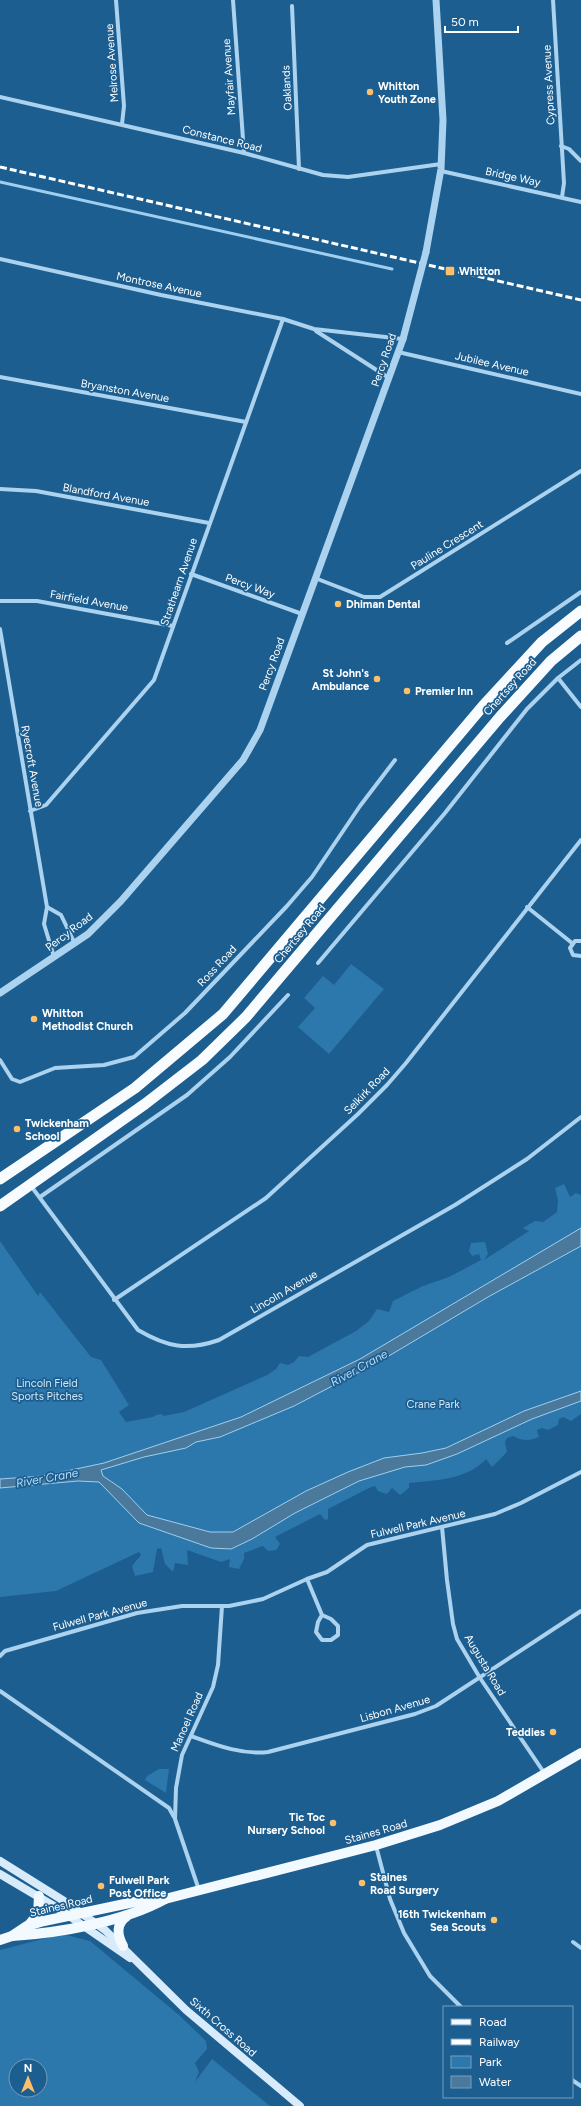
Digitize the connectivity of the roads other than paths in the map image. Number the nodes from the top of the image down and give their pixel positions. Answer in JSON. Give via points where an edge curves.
{"nodes":[{"id":1,"x":116,"y":0,"type":"edge"},
{"id":2,"x":233,"y":0,"type":"edge"},
{"id":3,"x":436,"y":0,"type":"edge"},
{"id":4,"x":553,"y":0,"type":"edge"},
{"id":5,"x":292,"y":6,"type":"dead end"},
{"id":6,"x":0,"y":97,"type":"edge"},
{"id":7,"x":122,"y":124,"type":"junction"},
{"id":8,"x":561,"y":146,"type":"junction"},
{"id":9,"x":244,"y":153,"type":"junction"},
{"id":10,"x":581,"y":161,"type":"edge"},
{"id":11,"x":441,"y":167,"type":"junction"},
{"id":12,"x":300,"y":169,"type":"junction"},
{"id":13,"x":562,"y":197,"type":"junction"},
{"id":14,"x":581,"y":202,"type":"edge"},
{"id":15,"x":0,"y":259,"type":"edge"},
{"id":16,"x":283,"y":319,"type":"junction"},
{"id":17,"x":314,"y":329,"type":"junction"},
{"id":18,"x":403,"y":339,"type":"junction"},
{"id":19,"x":398,"y":352,"type":"junction"},
{"id":20,"x":0,"y":377,"type":"edge"},
{"id":21,"x":389,"y":379,"type":"junction"},
{"id":22,"x":581,"y":394,"type":"edge"},
{"id":23,"x":246,"y":422,"type":"junction"},
{"id":24,"x":581,"y":471,"type":"edge"},
{"id":25,"x":0,"y":488,"type":"edge"},
{"id":26,"x":209,"y":523,"type":"junction"},
{"id":27,"x":191,"y":574,"type":"junction"},
{"id":28,"x":315,"y":578,"type":"junction"},
{"id":29,"x":581,"y":592,"type":"edge"},
{"id":30,"x":0,"y":601,"type":"edge"},
{"id":31,"x":581,"y":611,"type":"edge"},
{"id":32,"x":302,"y":614,"type":"junction"},
{"id":33,"x":173,"y":626,"type":"junction"},
{"id":34,"x":0,"y":629,"type":"edge"},
{"id":35,"x":581,"y":636,"type":"edge"},
{"id":36,"x":507,"y":643,"type":"dead end"},
{"id":37,"x":581,"y":660,"type":"edge"},
{"id":38,"x":558,"y":678,"type":"junction"},
{"id":39,"x":581,"y":707,"type":"edge"},
{"id":40,"x":395,"y":760,"type":"dead end"},
{"id":41,"x":30,"y":811,"type":"junction"},
{"id":42,"x":581,"y":840,"type":"edge"},
{"id":43,"x":48,"y":907,"type":"junction"},
{"id":44,"x":527,"y":907,"type":"junction"},
{"id":45,"x":581,"y":941,"type":"edge"},
{"id":46,"x":572,"y":943,"type":"junction"},
{"id":47,"x":75,"y":944,"type":"junction"},
{"id":48,"x":581,"y":956,"type":"edge"},
{"id":49,"x":54,"y":957,"type":"junction"},
{"id":50,"x":318,"y":963,"type":"dead end"},
{"id":51,"x":0,"y":993,"type":"edge"},
{"id":52,"x":288,"y":995,"type":"dead end"},
{"id":53,"x":0,"y":1060,"type":"edge"},
{"id":54,"x":581,"y":1117,"type":"edge"},
{"id":55,"x":0,"y":1179,"type":"edge"},
{"id":56,"x":31,"y":1186,"type":"junction"},
{"id":57,"x":40,"y":1198,"type":"junction"},
{"id":58,"x":0,"y":1206,"type":"edge"},
{"id":59,"x":114,"y":1300,"type":"junction"},
{"id":60,"x":581,"y":1472,"type":"edge"},
{"id":61,"x":442,"y":1528,"type":"junction"},
{"id":62,"x":307,"y":1579,"type":"junction"},
{"id":63,"x":222,"y":1606,"type":"junction"},
{"id":64,"x":581,"y":1611,"type":"edge"},
{"id":65,"x":322,"y":1615,"type":"junction"},
{"id":66,"x":2,"y":1651,"type":"edge"},
{"id":67,"x":0,"y":1656,"type":"edge"},
{"id":68,"x":480,"y":1678,"type":"junction"},
{"id":69,"x":0,"y":1691,"type":"edge"},
{"id":70,"x":190,"y":1736,"type":"junction"},
{"id":71,"x":581,"y":1754,"type":"edge"},
{"id":72,"x":545,"y":1775,"type":"junction"},
{"id":73,"x":175,"y":1819,"type":"junction"},
{"id":74,"x":376,"y":1845,"type":"junction"},
{"id":75,"x":0,"y":1861,"type":"edge"},
{"id":76,"x":0,"y":1874,"type":"edge"},
{"id":77,"x":199,"y":1890,"type":"junction"},
{"id":78,"x":39,"y":1896,"type":"junction"},
{"id":79,"x":165,"y":1899,"type":"junction"},
{"id":80,"x":84,"y":1913,"type":"junction"},
{"id":81,"x":69,"y":1916,"type":"junction"},
{"id":82,"x":127,"y":1916,"type":"junction"},
{"id":83,"x":97,"y":1923,"type":"junction"},
{"id":84,"x":27,"y":1926,"type":"junction"},
{"id":85,"x":83,"y":1926,"type":"junction"},
{"id":86,"x":12,"y":1936,"type":"junction"},
{"id":87,"x":0,"y":1940,"type":"edge"},
{"id":88,"x":573,"y":1942,"type":"dead end"},
{"id":89,"x":123,"y":1946,"type":"junction"},
{"id":90,"x":581,"y":1948,"type":"edge"},
{"id":91,"x":134,"y":1960,"type":"junction"},
{"id":92,"x":460,"y":2006,"type":"edge"},
{"id":93,"x":300,"y":2106,"type":"edge"}],
"edges":[{"from":1,"to":7,"type":"street","name":"Melrose Avenue","via":[[124,106]]},
{"from":2,"to":9,"type":"street","name":"Mayfair Avenue"},
{"from":3,"to":11,"type":"street","name":"Percy Road","via":[[444,120]]},
{"from":4,"to":8,"type":"street","name":"Cypress Avenue"},
{"from":5,"to":12,"type":"street","name":"Oaklands"},
{"from":6,"to":7,"type":"street","name":"Constance Road"},
{"from":7,"to":9,"type":"street","name":"Constance Road"},
{"from":8,"to":10,"type":"street","via":[[569,149]]},
{"from":8,"to":13,"type":"street","name":"Cypress Avenue","via":[[564,183]]},
{"from":9,"to":12,"type":"street","name":"Constance Road"},
{"from":11,"to":12,"type":"street","name":"Constance Road","via":[[348,177],[323,175]]},
{"from":11,"to":13,"type":"street","name":"Bridge Way"},
{"from":11,"to":18,"type":"street","name":"Percy Road","bridge":true,"via":[[426,252]]},
{"from":13,"to":14,"type":"street","name":"Bridge Way"},
{"from":15,"to":16,"type":"street","name":"Montrose Avenue"},
{"from":16,"to":17,"type":"street","name":"Montrose Avenue"},
{"from":16,"to":23,"type":"street","name":"Strathearn Avenue"},
{"from":17,"to":18,"type":"street","name":"Montrose Avenue"},
{"from":17,"to":21,"type":"street","name":"Montrose Avenue"},
{"from":18,"to":19,"type":"street","name":"Percy Road"},
{"from":19,"to":21,"type":"street","name":"Percy Road"},
{"from":19,"to":22,"type":"street","name":"Jubilee Avenue"},
{"from":20,"to":23,"type":"street","name":"Bryanston Avenue"},
{"from":21,"to":28,"type":"street","name":"Percy Road"},
{"from":23,"to":26,"type":"street","name":"Strathearn Avenue"},
{"from":24,"to":28,"type":"street","name":"Pauline Crescent","via":[[380,597],[364,597]]},
{"from":25,"to":26,"type":"street","name":"Blandford Avenue","via":[[36,491]]},
{"from":26,"to":27,"type":"street","name":"Strathearn Avenue"},
{"from":27,"to":32,"type":"street","name":"Percy Way"},
{"from":27,"to":33,"type":"street","name":"Strathearn Avenue"},
{"from":28,"to":32,"type":"street","name":"Percy Road"},
{"from":29,"to":36,"type":"street"},
{"from":30,"to":33,"type":"street","name":"Fairfield Avenue","via":[[38,601]]},
{"from":31,"to":55,"type":"highway","name":"Chertsey Road","via":[[542,642],[483,706],[222,1014],[135,1088]]},
{"from":32,"to":47,"type":"street","name":"Percy Road","via":[[260,730],[243,760],[107,916]]},
{"from":33,"to":41,"type":"street","name":"Strathearn Avenue","via":[[154,680],[46,805]]},
{"from":34,"to":41,"type":"street","name":"Ryecroft Avenue"},
{"from":35,"to":56,"type":"highway","name":"Chertsey Road","via":[[551,661],[500,716],[246,1017],[202,1060]]},
{"from":37,"to":38,"type":"street"},
{"from":38,"to":39,"type":"street"},
{"from":38,"to":50,"type":"street","via":[[527,709],[445,813]]},
{"from":40,"to":53,"type":"street","name":"Ross Road","via":[[312,877],[287,906],[185,1013],[134,1057],[104,1066],[55,1068],[20,1082],[12,1079]]},
{"from":41,"to":43,"type":"street","name":"Ryecroft Avenue"},
{"from":42,"to":44,"type":"street","name":"Selkirk Road"},
{"from":43,"to":47,"type":"street","via":[[61,916]]},
{"from":43,"to":49,"type":"street","name":"Ryecroft Avenue","via":[[44,924]]},
{"from":44,"to":46,"type":"street"},
{"from":44,"to":59,"type":"street","name":"Selkirk Road","via":[[410,1057],[358,1114],[266,1198]]},
{"from":45,"to":46,"type":"street"},
{"from":46,"to":48,"type":"street","via":[[571,953]]},
{"from":47,"to":49,"type":"street","name":"Percy Road"},
{"from":49,"to":51,"type":"street","name":"Percy Road"},
{"from":52,"to":57,"type":"street","via":[[230,1057],[187,1095]]},
{"from":54,"to":59,"type":"street","name":"Lincoln Avenue","via":[[527,1159],[455,1205],[219,1340],[202,1346],[176,1346],[156,1341],[138,1330]]},
{"from":56,"to":57,"type":"street","name":"Lincoln Avenue"},
{"from":56,"to":58,"type":"highway","name":"Chertsey Road"},
{"from":57,"to":59,"type":"street","name":"Lincoln Avenue"},
{"from":60,"to":61,"type":"street","name":"Fulwell Park Avenue","via":[[508,1508],[483,1518]]},
{"from":61,"to":62,"type":"street","name":"Fulwell Park Avenue","via":[[367,1545],[327,1572]]},
{"from":61,"to":68,"type":"street","name":"Augusta Road","via":[[453,1624],[457,1639]]},
{"from":62,"to":63,"type":"street","name":"Fulwell Park Avenue","via":[[263,1599]]},
{"from":62,"to":65,"type":"street"},
{"from":63,"to":66,"type":"street","name":"Fulwell Park Avenue","via":[[182,1606],[137,1613]]},
{"from":63,"to":70,"type":"street","name":"Manoel Road","via":[[218,1665],[205,1706]]},
{"from":64,"to":68,"type":"street","name":"Lisbon Avenue"},
{"from":65,"to":65,"type":"street","via":[[316,1632],[322,1640],[331,1640],[338,1635],[338,1626]]},
{"from":66,"to":67,"type":"street","name":"Fulwell Park Avenue"},
{"from":68,"to":70,"type":"street","name":"Lisbon Avenue","via":[[436,1706],[415,1714],[268,1752],[240,1751]]},
{"from":68,"to":72,"type":"street","name":"Augusta Road"},
{"from":69,"to":73,"type":"street","via":[[169,1808]]},
{"from":70,"to":73,"type":"street","name":"Manoel Road","via":[[178,1770]]},
{"from":71,"to":72,"type":"main road","name":"Staines Road"},
{"from":72,"to":74,"type":"main road","name":"Staines Road","via":[[498,1801],[447,1822]]},
{"from":73,"to":77,"type":"street","name":"Manoel Road"},
{"from":74,"to":77,"type":"main road","name":"Staines Road"},
{"from":74,"to":92,"type":"street","via":[[390,1899],[404,1933],[430,1976]]},
{"from":75,"to":80,"type":"main road","name":"Sixth Cross Road"},
{"from":76,"to":78,"type":"main road","name":"Sixth Cross Road"},
{"from":77,"to":79,"type":"main road","name":"Staines Road"},
{"from":78,"to":81,"type":"main road","name":"Sixth Cross Road"},
{"from":78,"to":84,"type":"main road","via":[[38,1914]]},
{"from":79,"to":80,"type":"main road","name":"Staines Road","via":[[139,1900]]},
{"from":79,"to":82,"type":"main road","name":"Staines Road"},
{"from":80,"to":81,"type":"main road","name":"Staines Road"},
{"from":80,"to":83,"type":"main road","name":"Sixth Cross Road"},
{"from":81,"to":84,"type":"main road","name":"Staines Road"},
{"from":81,"to":85,"type":"main road","name":"Sixth Cross Road"},
{"from":82,"to":83,"type":"main road","name":"Staines Road"},
{"from":82,"to":89,"type":"main road","via":[[118,1928],[119,1940]]},
{"from":83,"to":85,"type":"main road","name":"Staines Road"},
{"from":83,"to":89,"type":"main road","name":"Sixth Cross Road"},
{"from":84,"to":86,"type":"main road","name":"Staines Road"},
{"from":85,"to":86,"type":"main road","name":"Staines Road"},
{"from":85,"to":91,"type":"main road","name":"Sixth Cross Road"},
{"from":86,"to":87,"type":"main road","name":"Staines Road"},
{"from":88,"to":90,"type":"street"},
{"from":89,"to":91,"type":"main road","name":"Sixth Cross Road"},
{"from":91,"to":93,"type":"main road","name":"Sixth Cross Road","via":[[186,2010]]}]}
